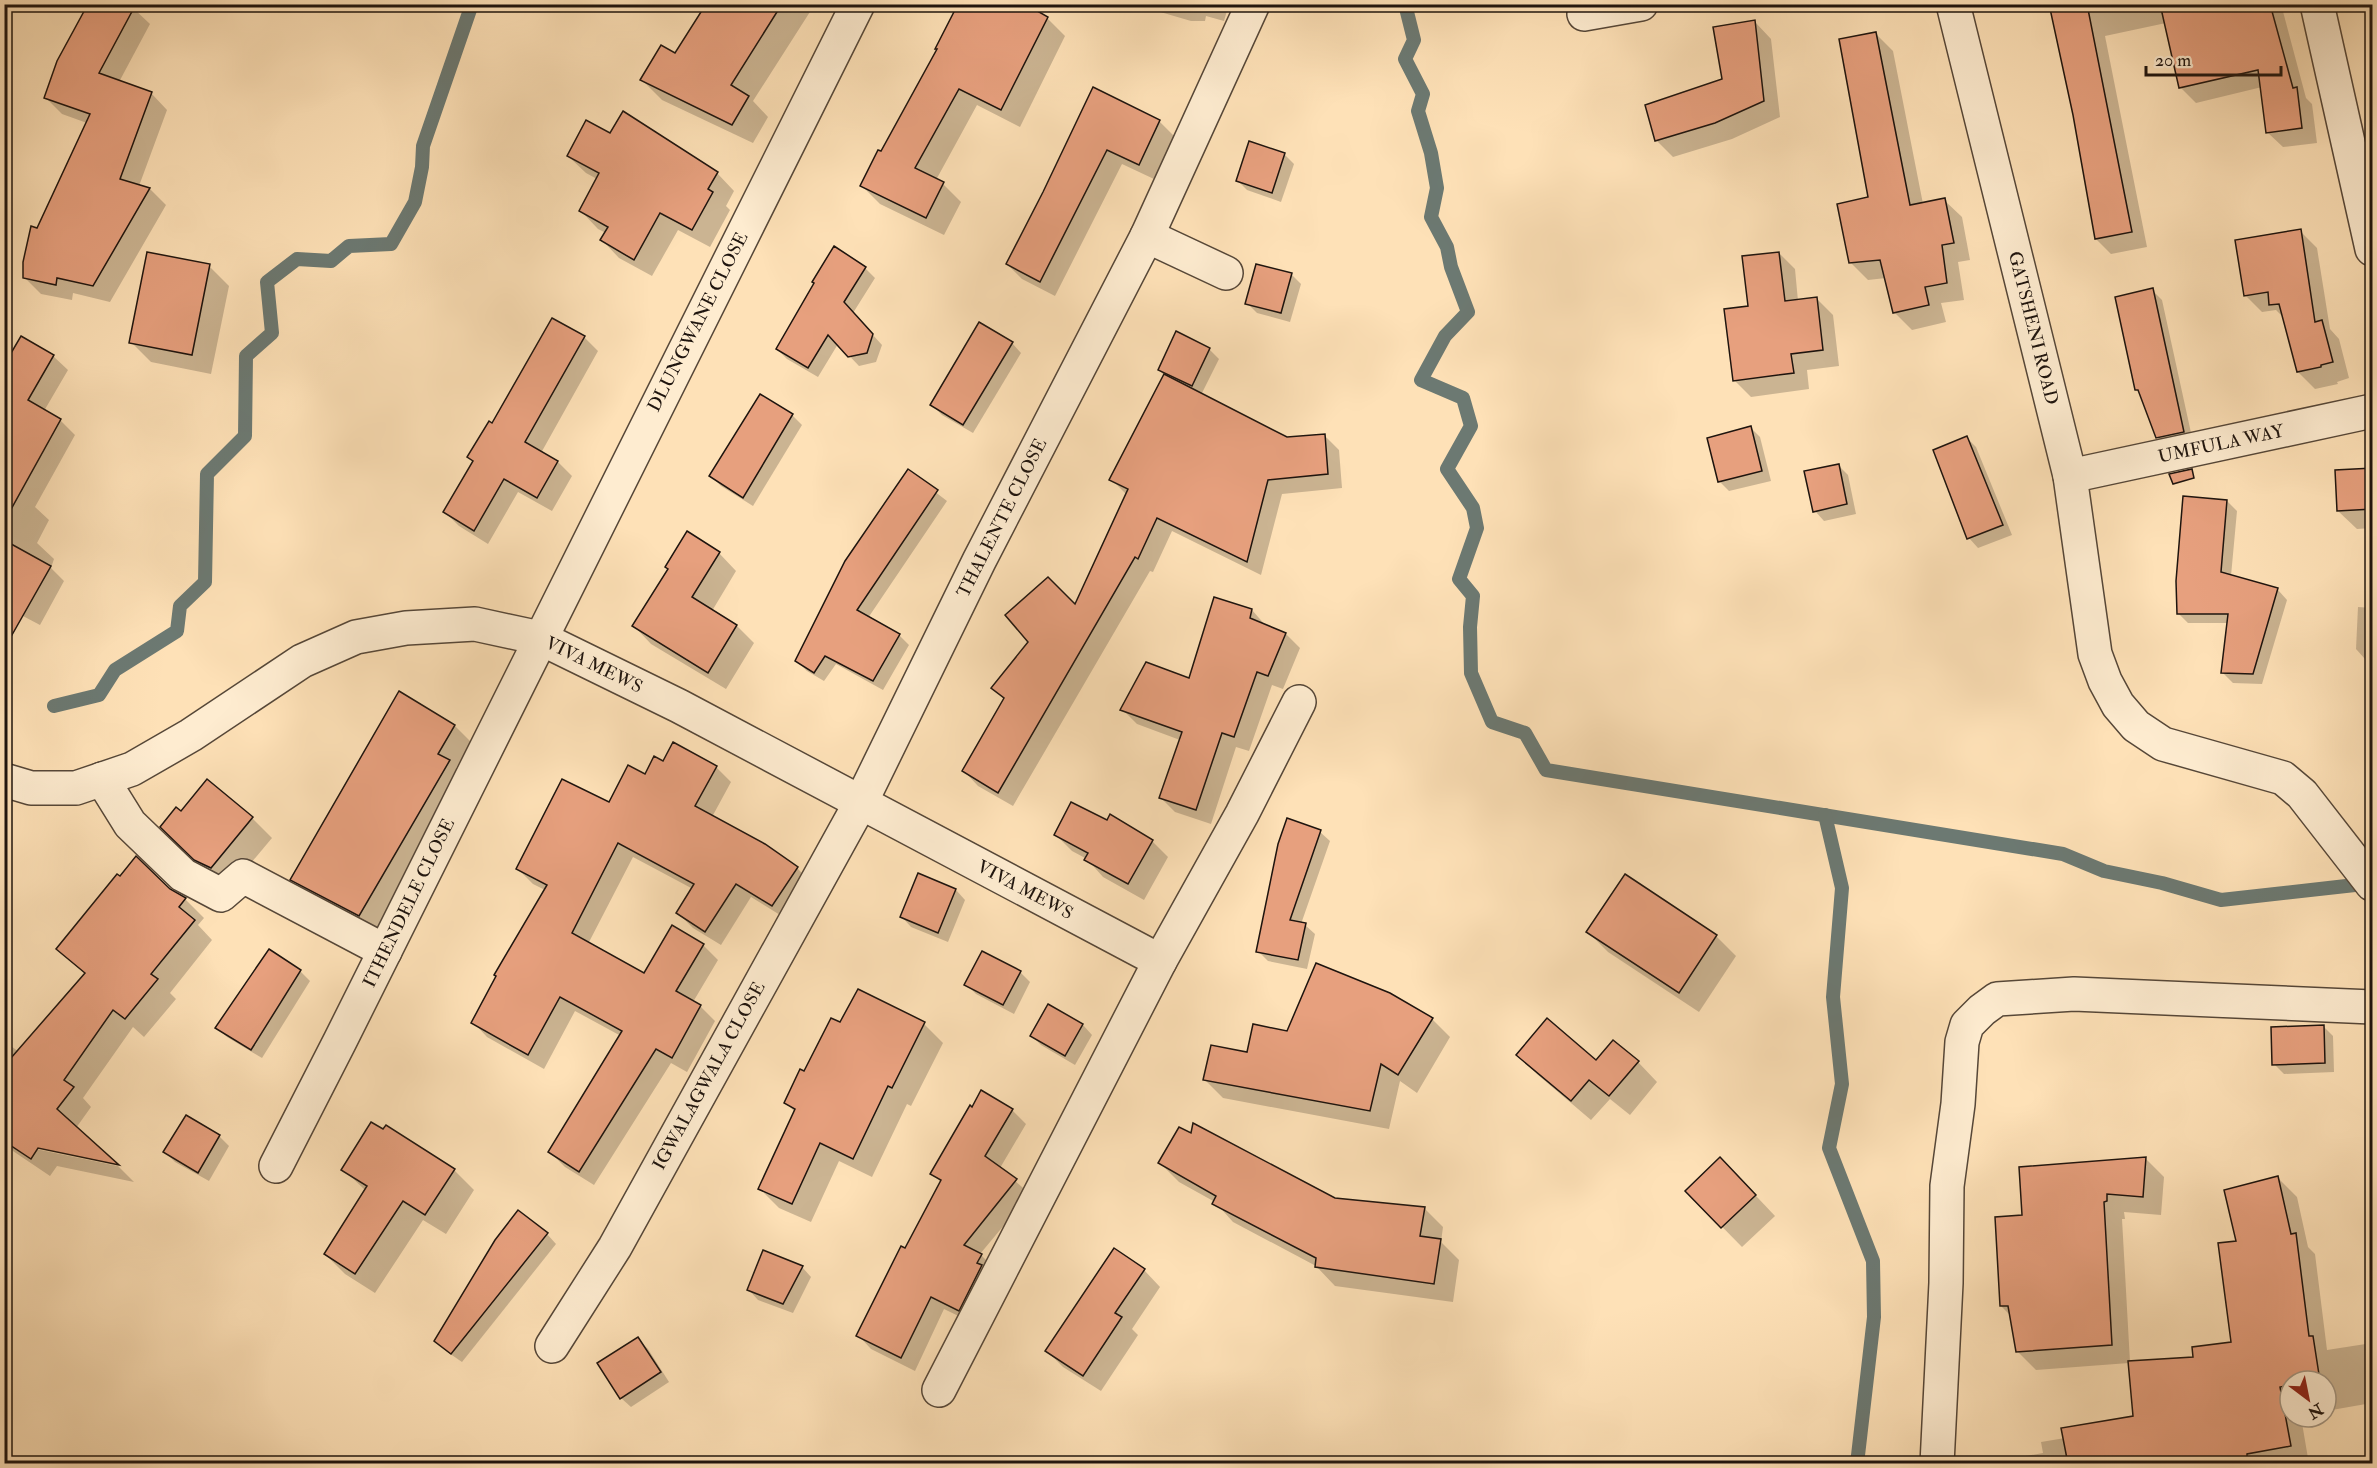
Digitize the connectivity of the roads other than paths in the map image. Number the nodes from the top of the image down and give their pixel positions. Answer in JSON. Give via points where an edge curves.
{"nodes":[{"id":1,"x":1253,"y":4,"type":"edge"},
{"id":2,"x":1641,"y":4,"type":"edge"},
{"id":3,"x":1953,"y":4,"type":"edge"},
{"id":4,"x":2317,"y":4,"type":"edge"},
{"id":5,"x":856,"y":5,"type":"edge"},
{"id":6,"x":1584,"y":14,"type":"dead end"},
{"id":7,"x":1147,"y":236,"type":"junction"},
{"id":8,"x":2373,"y":249,"type":"edge"},
{"id":9,"x":1226,"y":273,"type":"dead end"},
{"id":10,"x":2373,"y":411,"type":"edge"},
{"id":11,"x":2070,"y":477,"type":"junction"},
{"id":12,"x":540,"y":638,"type":"junction"},
{"id":13,"x":1299,"y":702,"type":"dead end"},
{"id":14,"x":102,"y":779,"type":"junction"},
{"id":15,"x":4,"y":780,"type":"edge"},
{"id":16,"x":861,"y":802,"type":"junction"},
{"id":17,"x":2373,"y":884,"type":"edge"},
{"id":18,"x":385,"y":951,"type":"junction"},
{"id":19,"x":1160,"y":961,"type":"junction"},
{"id":20,"x":2373,"y":1007,"type":"edge"},
{"id":21,"x":276,"y":1166,"type":"dead end"},
{"id":22,"x":552,"y":1346,"type":"dead end"},
{"id":23,"x":939,"y":1390,"type":"dead end"},
{"id":24,"x":1937,"y":1464,"type":"edge"}],
"edges":[{"from":1,"to":7,"type":"street","name":"THALENTE CLOSE"},
{"from":2,"to":6,"type":"street"},
{"from":3,"to":11,"type":"street","name":"GATSHENI ROAD"},
{"from":4,"to":8,"type":"street"},
{"from":5,"to":12,"type":"street","name":"DLUNGWANE CLOSE"},
{"from":7,"to":9,"type":"street"},
{"from":7,"to":16,"type":"street","name":"THALENTE CLOSE"},
{"from":10,"to":11,"type":"street","name":"UMFULA WAY"},
{"from":11,"to":17,"type":"street","name":"GATSHENI ROAD","via":[[2096,654],[2118,705],[2136,726],[2163,744],[2283,778],[2302,794]]},
{"from":12,"to":14,"type":"street","name":"VIVA MEWS","via":[[475,624],[406,628],[356,637],[302,661],[132,769]]},
{"from":12,"to":16,"type":"street","name":"VIVA MEWS"},
{"from":12,"to":18,"type":"street","name":"ITHENDELE CLOSE"},
{"from":13,"to":19,"type":"street"},
{"from":14,"to":15,"type":"street","name":"VIVA MEWS","via":[[76,788],[32,788]]},
{"from":14,"to":18,"type":"street","via":[[130,824],[183,875],[221,895],[243,876]]},
{"from":16,"to":19,"type":"street","name":"VIVA MEWS"},
{"from":16,"to":22,"type":"street","name":"IGWALAGWALA CLOSE","via":[[615,1247]]},
{"from":18,"to":21,"type":"street","name":"ITHENDELE CLOSE"},
{"from":19,"to":23,"type":"street"},
{"from":20,"to":24,"type":"street","via":[[2064,994],[1997,999],[1967,1025],[1962,1042],[1946,1208]]}]}
